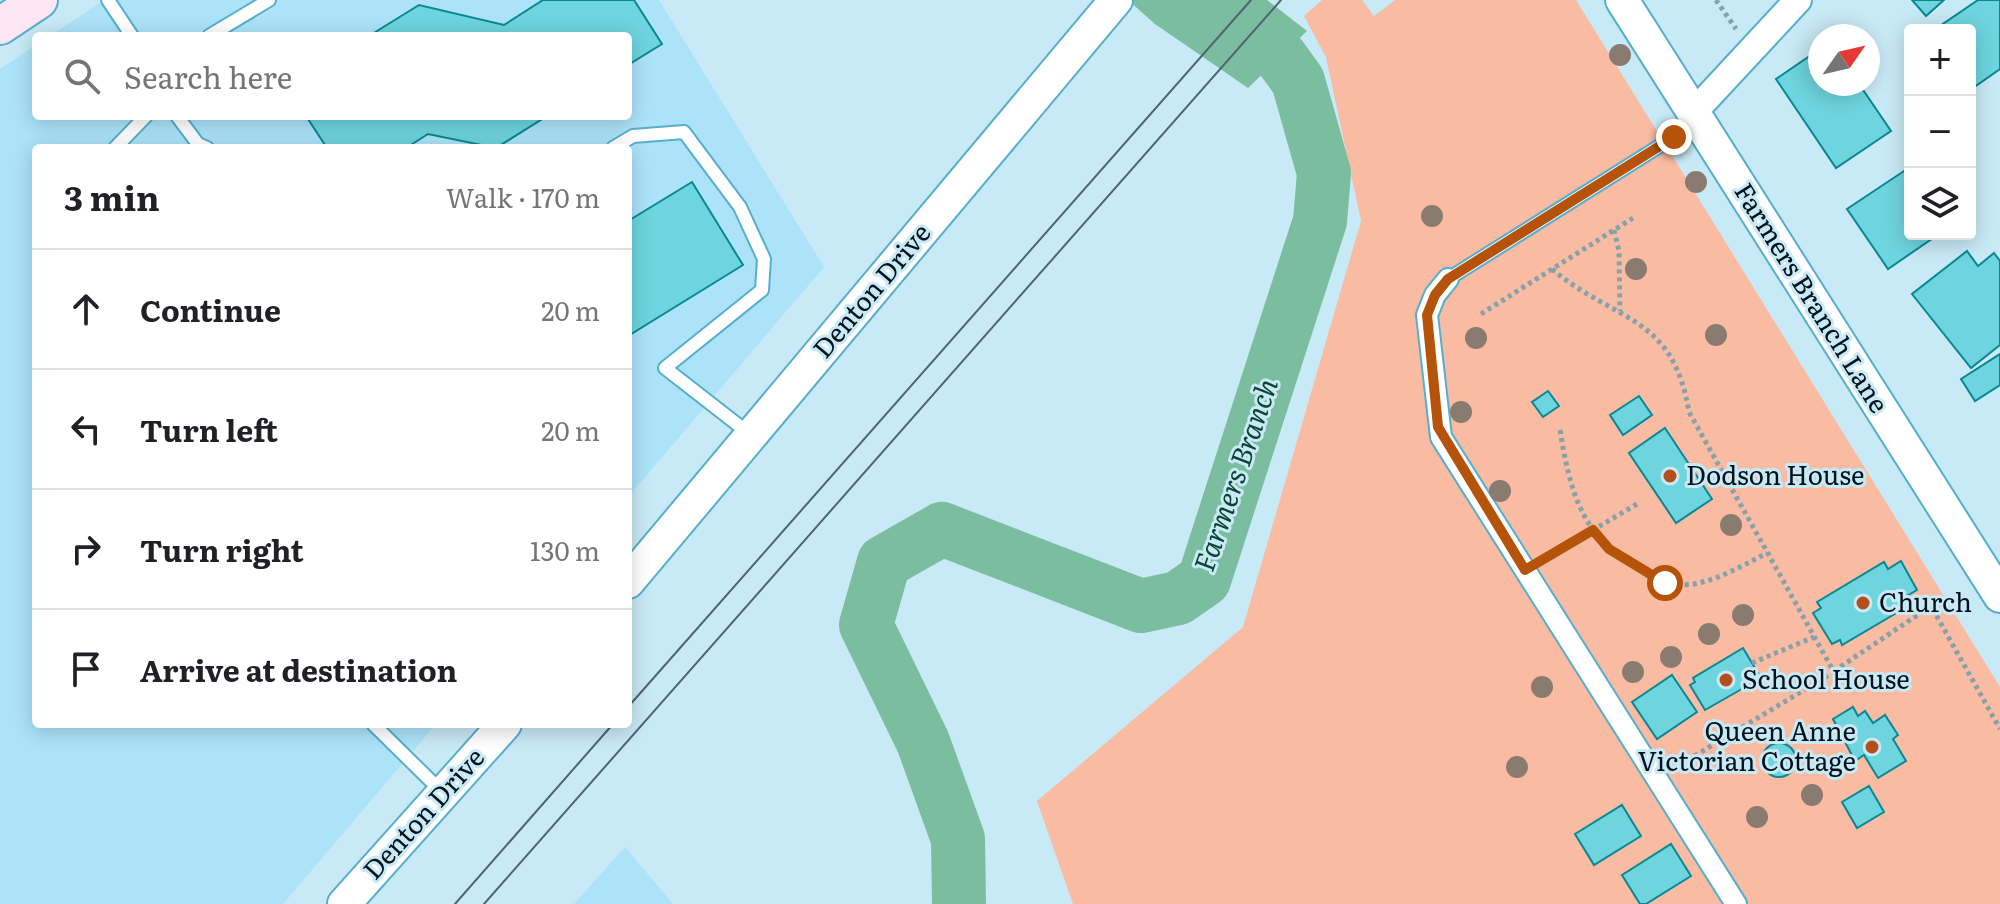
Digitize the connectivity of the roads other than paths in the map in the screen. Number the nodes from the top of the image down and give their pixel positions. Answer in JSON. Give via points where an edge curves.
{"nodes":[{"id":1,"x":39,"y":0,"type":"edge"},
{"id":2,"x":108,"y":0,"type":"edge"},
{"id":3,"x":269,"y":0,"type":"edge"},
{"id":4,"x":1622,"y":0,"type":"edge"},
{"id":5,"x":1798,"y":0,"type":"edge"},
{"id":6,"x":1114,"y":2,"type":"edge"},
{"id":7,"x":0,"y":26,"type":"edge"},
{"id":8,"x":129,"y":32,"type":"edge"},
{"id":9,"x":216,"y":32,"type":"edge"},
{"id":10,"x":1694,"y":112,"type":"junction"},
{"id":11,"x":142,"y":120,"type":"edge"},
{"id":12,"x":180,"y":120,"type":"edge"},
{"id":13,"x":119,"y":144,"type":"edge"},
{"id":14,"x":198,"y":144,"type":"edge"},
{"id":15,"x":620,"y":144,"type":"edge"},
{"id":16,"x":1448,"y":279,"type":"joint"},
{"id":17,"x":751,"y":435,"type":"junction"},
{"id":18,"x":632,"y":577,"type":"edge"},
{"id":19,"x":2000,"y":596,"type":"edge"},
{"id":20,"x":377,"y":728,"type":"edge"},
{"id":21,"x":501,"y":728,"type":"edge"},
{"id":22,"x":443,"y":793,"type":"junction"},
{"id":23,"x":344,"y":904,"type":"edge"},
{"id":24,"x":1736,"y":904,"type":"edge"}],
"edges":[{"from":1,"to":7,"type":"main road"},
{"from":2,"to":8,"type":"lane"},
{"from":3,"to":9,"type":"lane"},
{"from":4,"to":10,"type":"street","name":"Farmers Branch Lane"},
{"from":5,"to":10,"type":"street"},
{"from":6,"to":17,"type":"street","name":"Denton Drive"},
{"from":10,"to":16,"type":"lane","via":[[1674,137]]},
{"from":10,"to":19,"type":"street","name":"Farmers Branch Lane"},
{"from":11,"to":13,"type":"lane"},
{"from":12,"to":14,"type":"lane"},
{"from":15,"to":17,"type":"lane","via":[[633,136],[684,132],[740,207],[764,259],[762,290],[665,368]]},
{"from":16,"to":24,"type":"street","via":[[1427,315],[1438,427]]},
{"from":17,"to":18,"type":"street","name":"Denton Drive"},
{"from":20,"to":22,"type":"lane"},
{"from":21,"to":22,"type":"street","name":"Denton Drive"},
{"from":22,"to":23,"type":"street","name":"Denton Drive"}]}
